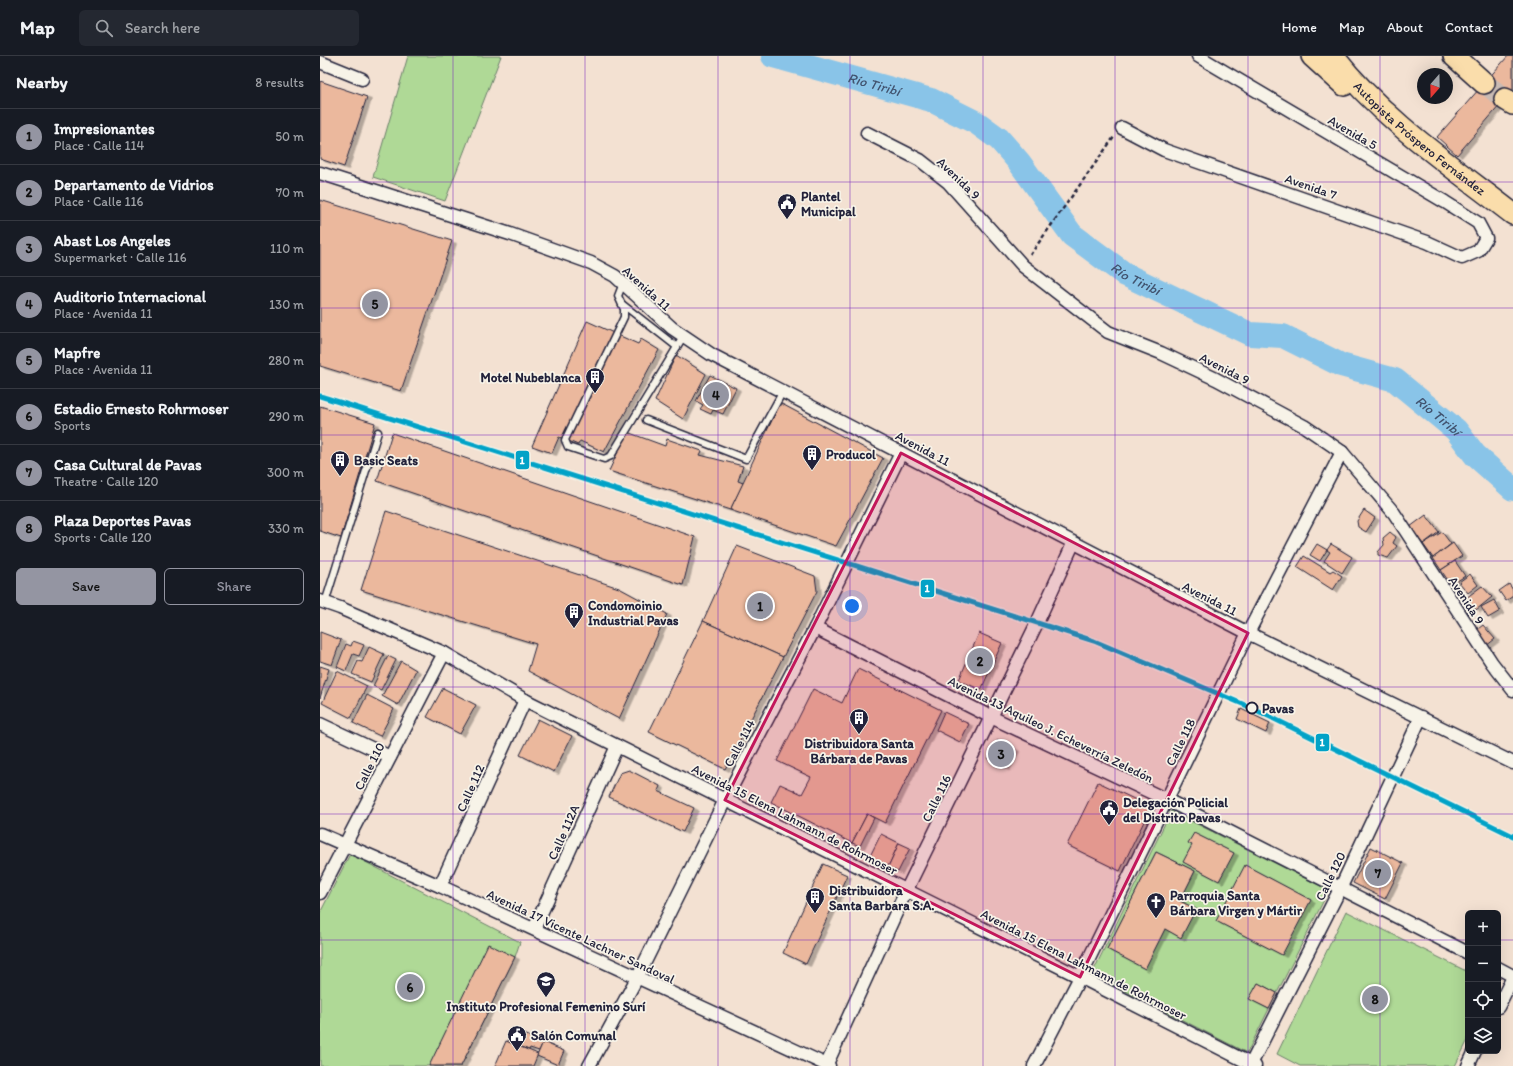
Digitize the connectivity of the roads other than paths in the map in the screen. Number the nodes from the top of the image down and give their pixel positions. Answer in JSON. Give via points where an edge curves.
{"nodes":[{"id":1,"x":1198,"y":56,"type":"edge"},
{"id":2,"x":1312,"y":56,"type":"edge"},
{"id":3,"x":1333,"y":56,"type":"edge"},
{"id":4,"x":1454,"y":56,"type":"edge"},
{"id":5,"x":320,"y":62,"type":"edge"},
{"id":6,"x":362,"y":79,"type":"dead end"},
{"id":7,"x":1484,"y":83,"type":"tunnel mouth"},
{"id":8,"x":1400,"y":126,"type":"junction"},
{"id":9,"x":1122,"y":128,"type":"dead end"},
{"id":10,"x":867,"y":133,"type":"dead end"},
{"id":11,"x":320,"y":173,"type":"edge"},
{"id":12,"x":1513,"y":214,"type":"edge"},
{"id":13,"x":1486,"y":238,"type":"joint"},
{"id":14,"x":623,"y":282,"type":"junction"},
{"id":15,"x":622,"y":304,"type":"junction"},
{"id":16,"x":683,"y":337,"type":"junction"},
{"id":17,"x":677,"y":347,"type":"junction"},
{"id":18,"x":783,"y":391,"type":"junction"},
{"id":19,"x":646,"y":420,"type":"dead end"},
{"id":20,"x":378,"y":432,"type":"dead end"},
{"id":21,"x":1342,"y":452,"type":"junction"},
{"id":22,"x":901,"y":453,"type":"junction"},
{"id":23,"x":1073,"y":544,"type":"junction"},
{"id":24,"x":322,"y":602,"type":"edge"},
{"id":25,"x":815,"y":628,"type":"junction"},
{"id":26,"x":1248,"y":633,"type":"junction"},
{"id":27,"x":444,"y":653,"type":"junction"},
{"id":28,"x":1513,"y":690,"type":"edge"},
{"id":29,"x":525,"y":700,"type":"junction"},
{"id":30,"x":991,"y":717,"type":"junction"},
{"id":31,"x":1421,"y":717,"type":"junction"},
{"id":32,"x":320,"y":724,"type":"edge"},
{"id":33,"x":617,"y":746,"type":"junction"},
{"id":34,"x":390,"y":757,"type":"junction"},
{"id":35,"x":1513,"y":762,"type":"edge"},
{"id":36,"x":725,"y":800,"type":"junction"},
{"id":37,"x":1167,"y":800,"type":"junction"},
{"id":38,"x":320,"y":834,"type":"edge"},
{"id":39,"x":345,"y":845,"type":"junction"},
{"id":40,"x":440,"y":886,"type":"junction"},
{"id":41,"x":1340,"y":888,"type":"junction"},
{"id":42,"x":906,"y":890,"type":"junction"},
{"id":43,"x":320,"y":892,"type":"edge"},
{"id":44,"x":534,"y":929,"type":"junction"},
{"id":45,"x":1465,"y":951,"type":"edge"},
{"id":46,"x":1501,"y":970,"type":"edge"},
{"id":47,"x":1513,"y":976,"type":"edge"},
{"id":48,"x":1080,"y":977,"type":"junction"},
{"id":49,"x":637,"y":978,"type":"junction"},
{"id":50,"x":1501,"y":1001,"type":"edge"},
{"id":51,"x":1474,"y":1054,"type":"edge"},
{"id":52,"x":1252,"y":1065,"type":"edge"},
{"id":53,"x":589,"y":1066,"type":"edge"},
{"id":54,"x":827,"y":1066,"type":"edge"},
{"id":55,"x":1034,"y":1066,"type":"edge"},
{"id":56,"x":1468,"y":1066,"type":"edge"}],
"edges":[{"from":1,"to":13,"type":"street","name":"Avenida 5","via":[[1445,202],[1478,223]]},
{"from":2,"to":8,"type":"highway","via":[[1334,78]]},
{"from":3,"to":8,"type":"highway","name":"Autopista Próspero Fernández","via":[[1349,77]]},
{"from":4,"to":7,"type":"highway"},
{"from":5,"to":6,"type":"street"},
{"from":8,"to":12,"type":"highway","name":"Autopista Próspero Fernández"},
{"from":9,"to":13,"type":"street","name":"Avenida 7","via":[[1164,150],[1390,229],[1462,258],[1478,251]]},
{"from":10,"to":21,"type":"street","name":"Avenida 9","via":[[920,160],[948,182],[1023,266],[1108,332],[1216,379],[1304,426]]},
{"from":11,"to":14,"type":"street","name":"Avenida 11","via":[[591,263]]},
{"from":14,"to":15,"type":"lane","via":[[618,296]]},
{"from":14,"to":16,"type":"street","name":"Avenida 11"},
{"from":15,"to":17,"type":"lane"},
{"from":15,"to":17,"type":"lane","via":[[624,317],[565,440],[568,447],[604,459],[611,456]]},
{"from":16,"to":17,"type":"lane"},
{"from":16,"to":18,"type":"street","name":"Avenida 11","via":[[712,355]]},
{"from":18,"to":19,"type":"lane","via":[[746,459]]},
{"from":18,"to":22,"type":"street","name":"Avenida 11"},
{"from":20,"to":24,"type":"lane"},
{"from":21,"to":26,"type":"street","name":"Calle 118"},
{"from":21,"to":28,"type":"street","name":"Avenida 9","via":[[1394,513],[1484,651]]},
{"from":22,"to":23,"type":"street","name":"Avenida 11"},
{"from":22,"to":25,"type":"street","name":"Calle 114"},
{"from":23,"to":26,"type":"street","name":"Avenida 11"},
{"from":23,"to":30,"type":"street","name":"Calle 116"},
{"from":24,"to":27,"type":"street","name":"Avenida 15 Elena Lahmann de Rohrmoser"},
{"from":25,"to":30,"type":"street","name":"Avenida 13 Aquileo J. Echeverría Zeledón"},
{"from":25,"to":36,"type":"street","name":"Calle 114"},
{"from":26,"to":31,"type":"street","name":"Avenida 11"},
{"from":26,"to":37,"type":"street","name":"Calle 118"},
{"from":27,"to":29,"type":"street","name":"Avenida 15 Elena Lahmann de Rohrmoser"},
{"from":27,"to":34,"type":"street","name":"Calle 110"},
{"from":29,"to":33,"type":"street","name":"Avenida 15 Elena Lahmann de Rohrmoser"},
{"from":29,"to":40,"type":"street","name":"Calle 112"},
{"from":30,"to":37,"type":"street","name":"Avenida 13 Aquileo J. Echeverría Zeledón"},
{"from":30,"to":42,"type":"street","name":"Calle 116"},
{"from":31,"to":35,"type":"street","name":"Avenida 11"},
{"from":31,"to":41,"type":"street","name":"Calle 120"},
{"from":32,"to":34,"type":"street"},
{"from":33,"to":36,"type":"street","name":"Avenida 15 Elena Lahmann de Rohrmoser"},
{"from":33,"to":44,"type":"street","name":"Calle 112A"},
{"from":34,"to":39,"type":"street","name":"Calle 110"},
{"from":36,"to":42,"type":"street","name":"Avenida 15 Elena Lahmann de Rohrmoser"},
{"from":36,"to":49,"type":"street","name":"Calle 114"},
{"from":37,"to":41,"type":"street","name":"Avenida 13 Aquileo J. Echeverría Zeledón"},
{"from":37,"to":48,"type":"street","name":"Calle 118"},
{"from":38,"to":39,"type":"street","name":"Avenida 17 Vicente Lachner Sandoval"},
{"from":39,"to":40,"type":"street","name":"Avenida 17 Vicente Lachner Sandoval"},
{"from":39,"to":43,"type":"street","name":"Calle 110"},
{"from":40,"to":44,"type":"street","name":"Avenida 17 Vicente Lachner Sandoval"},
{"from":41,"to":45,"type":"street","name":"Avenida 13 Aquileo J. Echeverría Zeledón"},
{"from":41,"to":52,"type":"street","name":"Calle 120"},
{"from":42,"to":48,"type":"street","name":"Avenida 15 Elena Lahmann de Rohrmoser"},
{"from":42,"to":54,"type":"street","name":"Calle 116"},
{"from":44,"to":49,"type":"street","name":"Avenida 17 Vicente Lachner Sandoval"},
{"from":46,"to":47,"type":"street"},
{"from":47,"to":50,"type":"street"},
{"from":48,"to":52,"type":"street","name":"Avenida 15 Elena Lahmann de Rohrmoser"},
{"from":48,"to":55,"type":"street","name":"Calle 118"},
{"from":49,"to":53,"type":"street","name":"Calle 114"},
{"from":49,"to":54,"type":"street","name":"Avenida 17 Vicente Lachner Sandoval"},
{"from":51,"to":56,"type":"street"}]}
